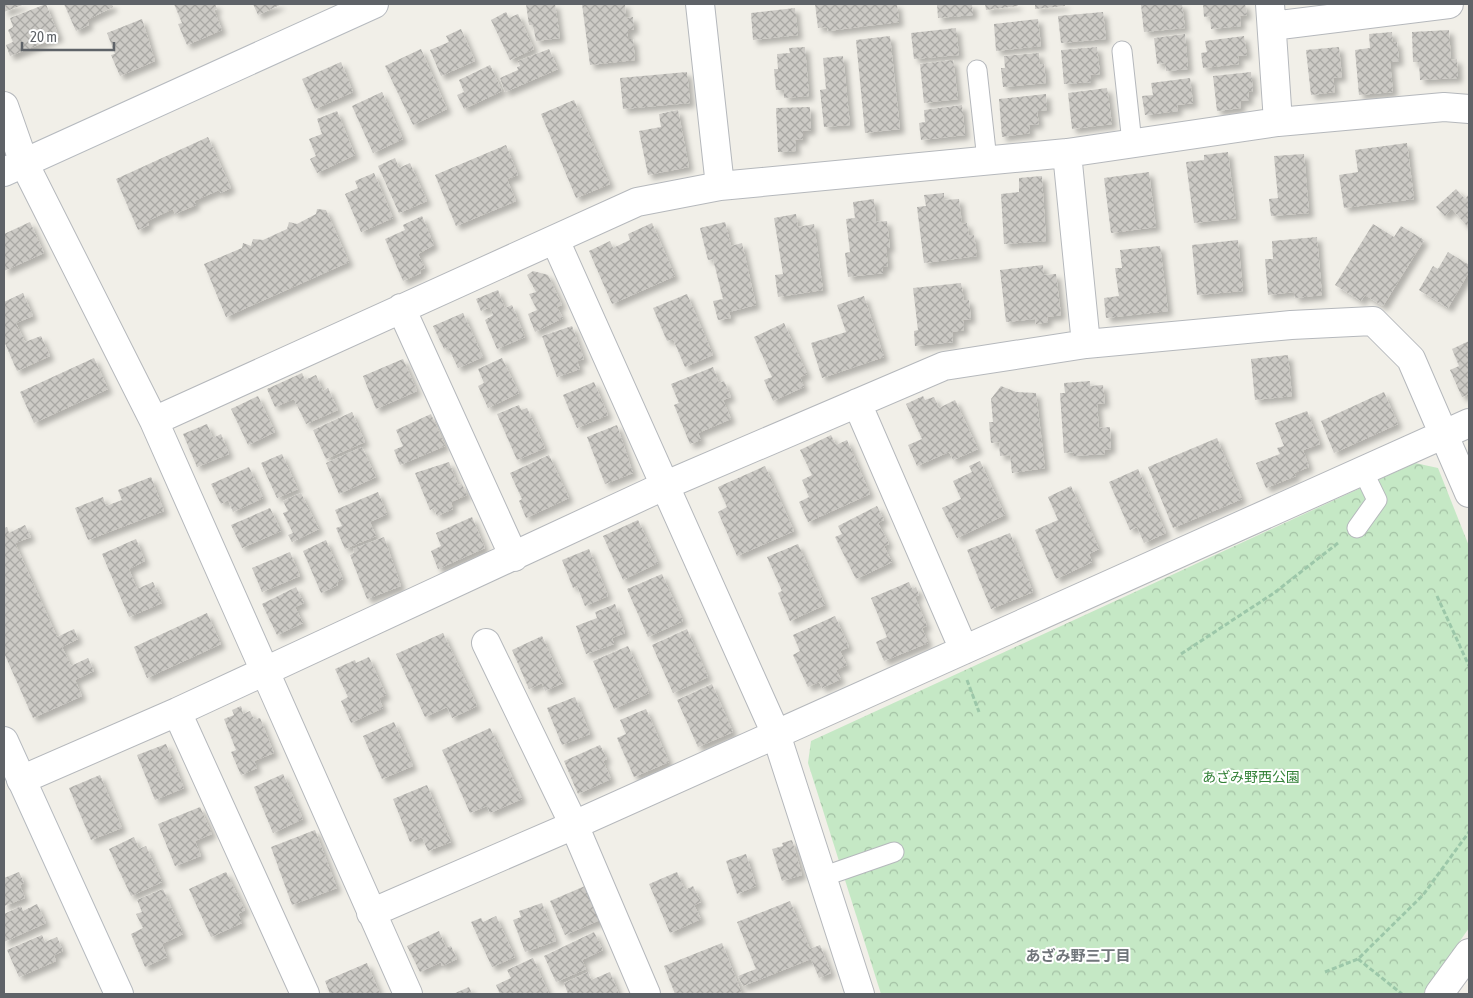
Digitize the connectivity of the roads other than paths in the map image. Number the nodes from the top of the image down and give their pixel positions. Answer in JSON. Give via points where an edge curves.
{"nodes":[{"id":1,"x":374,"y":4,"type":"edge"},
{"id":2,"x":700,"y":4,"type":"edge"},
{"id":3,"x":1449,"y":4,"type":"edge"},
{"id":4,"x":1271,"y":15,"type":"edge"},
{"id":5,"x":1122,"y":51,"type":"dead end"},
{"id":6,"x":976,"y":70,"type":"dead end"},
{"id":7,"x":4,"y":106,"type":"edge"},
{"id":8,"x":1469,"y":109,"type":"edge"},
{"id":9,"x":1278,"y":122,"type":"junction"},
{"id":10,"x":1132,"y":143,"type":"junction"},
{"id":11,"x":1067,"y":153,"type":"junction"},
{"id":12,"x":987,"y":160,"type":"junction"},
{"id":13,"x":14,"y":168,"type":"edge"},
{"id":14,"x":720,"y":186,"type":"junction"},
{"id":15,"x":555,"y":240,"type":"junction"},
{"id":16,"x":401,"y":308,"type":"junction"},
{"id":17,"x":1086,"y":344,"type":"junction"},
{"id":18,"x":857,"y":403,"type":"junction"},
{"id":19,"x":154,"y":421,"type":"junction"},
{"id":20,"x":1469,"y":423,"type":"edge"},
{"id":21,"x":1443,"y":435,"type":"junction"},
{"id":22,"x":1363,"y":471,"type":"junction"},
{"id":23,"x":666,"y":485,"type":"junction"},
{"id":24,"x":1469,"y":492,"type":"edge"},
{"id":25,"x":1357,"y":528,"type":"road end"},
{"id":26,"x":514,"y":557,"type":"junction"},
{"id":27,"x":486,"y":643,"type":"dead end"},
{"id":28,"x":964,"y":650,"type":"junction"},
{"id":29,"x":264,"y":671,"type":"junction"},
{"id":30,"x":177,"y":712,"type":"junction"},
{"id":31,"x":776,"y":734,"type":"junction"},
{"id":32,"x":4,"y":741,"type":"edge"},
{"id":33,"x":22,"y":780,"type":"junction"},
{"id":34,"x":574,"y":825,"type":"junction"},
{"id":35,"x":894,"y":852,"type":"dead end"},
{"id":36,"x":822,"y":877,"type":"junction"},
{"id":37,"x":371,"y":913,"type":"junction"},
{"id":38,"x":1469,"y":953,"type":"edge"},
{"id":39,"x":119,"y":994,"type":"edge"},
{"id":40,"x":305,"y":994,"type":"edge"},
{"id":41,"x":408,"y":994,"type":"edge"},
{"id":42,"x":646,"y":994,"type":"edge"},
{"id":43,"x":860,"y":994,"type":"edge"},
{"id":44,"x":1439,"y":994,"type":"edge"}],
"edges":[{"from":1,"to":13,"type":"street"},
{"from":2,"to":14,"type":"street"},
{"from":3,"to":4,"type":"street"},
{"from":4,"to":9,"type":"street"},
{"from":5,"to":10,"type":"lane"},
{"from":6,"to":12,"type":"lane"},
{"from":7,"to":13,"type":"street"},
{"from":8,"to":9,"type":"street","via":[[1444,107]]},
{"from":9,"to":10,"type":"street"},
{"from":10,"to":11,"type":"street"},
{"from":11,"to":12,"type":"street"},
{"from":11,"to":17,"type":"street"},
{"from":12,"to":14,"type":"street"},
{"from":13,"to":19,"type":"street"},
{"from":14,"to":15,"type":"street","via":[[637,202]]},
{"from":15,"to":16,"type":"street"},
{"from":15,"to":23,"type":"street"},
{"from":16,"to":19,"type":"street"},
{"from":16,"to":26,"type":"street"},
{"from":17,"to":18,"type":"street","via":[[944,366]]},
{"from":17,"to":21,"type":"street","via":[[1291,325],[1373,321],[1411,359]]},
{"from":18,"to":23,"type":"street"},
{"from":18,"to":28,"type":"street"},
{"from":19,"to":29,"type":"street"},
{"from":20,"to":21,"type":"street"},
{"from":21,"to":22,"type":"street"},
{"from":21,"to":24,"type":"street"},
{"from":22,"to":25,"type":"lane","via":[[1377,500]]},
{"from":22,"to":28,"type":"street"},
{"from":23,"to":26,"type":"street"},
{"from":23,"to":31,"type":"street"},
{"from":26,"to":29,"type":"street"},
{"from":27,"to":34,"type":"street"},
{"from":28,"to":31,"type":"street"},
{"from":29,"to":30,"type":"street"},
{"from":29,"to":37,"type":"street"},
{"from":30,"to":33,"type":"street"},
{"from":30,"to":40,"type":"street"},
{"from":31,"to":34,"type":"street"},
{"from":31,"to":36,"type":"street"},
{"from":32,"to":33,"type":"street"},
{"from":33,"to":39,"type":"street"},
{"from":34,"to":37,"type":"street"},
{"from":34,"to":42,"type":"street"},
{"from":35,"to":36,"type":"lane"},
{"from":36,"to":43,"type":"street"},
{"from":37,"to":41,"type":"street"},
{"from":38,"to":44,"type":"street"}]}
